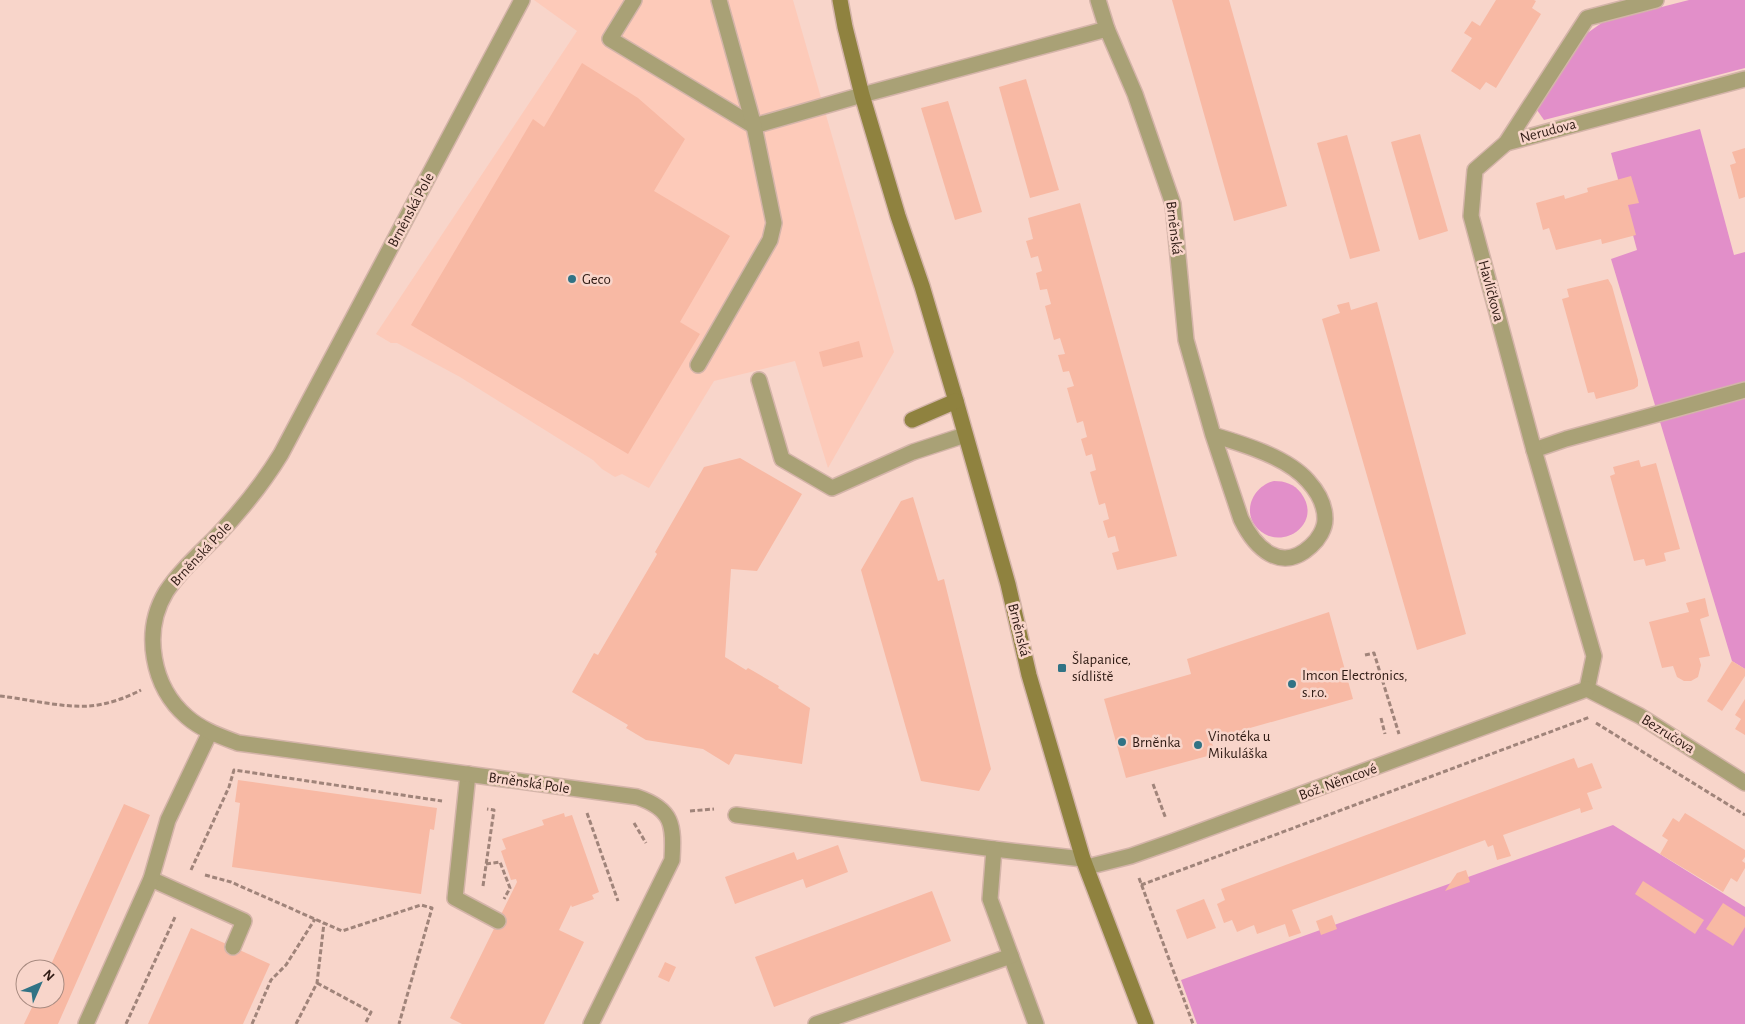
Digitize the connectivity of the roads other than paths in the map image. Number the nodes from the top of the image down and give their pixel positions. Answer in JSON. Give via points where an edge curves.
{"nodes":[{"id":1,"x":522,"y":0,"type":"edge"},
{"id":2,"x":634,"y":0,"type":"edge"},
{"id":3,"x":719,"y":0,"type":"edge"},
{"id":4,"x":840,"y":0,"type":"edge"},
{"id":5,"x":1098,"y":0,"type":"edge"},
{"id":6,"x":1656,"y":0,"type":"edge"},
{"id":7,"x":1107,"y":29,"type":"junction"},
{"id":8,"x":1745,"y":79,"type":"edge"},
{"id":9,"x":862,"y":96,"type":"junction"},
{"id":10,"x":754,"y":126,"type":"junction"},
{"id":11,"x":1506,"y":143,"type":"junction"},
{"id":12,"x":698,"y":364,"type":"dead end"},
{"id":13,"x":759,"y":380,"type":"dead end"},
{"id":14,"x":1745,"y":390,"type":"edge"},
{"id":15,"x":956,"y":401,"type":"junction"},
{"id":16,"x":912,"y":420,"type":"dead end"},
{"id":17,"x":1213,"y":434,"type":"junction"},
{"id":18,"x":965,"y":435,"type":"junction"},
{"id":19,"x":1534,"y":450,"type":"junction"},
{"id":20,"x":1588,"y":689,"type":"junction"},
{"id":21,"x":210,"y":732,"type":"junction"},
{"id":22,"x":468,"y":774,"type":"junction"},
{"id":23,"x":1745,"y":783,"type":"edge"},
{"id":24,"x":736,"y":815,"type":"road end"},
{"id":25,"x":994,"y":849,"type":"junction"},
{"id":26,"x":1085,"y":863,"type":"junction"},
{"id":27,"x":157,"y":882,"type":"junction"},
{"id":28,"x":498,"y":921,"type":"dead end"},
{"id":29,"x":233,"y":947,"type":"dead end"},
{"id":30,"x":1011,"y":956,"type":"junction"},
{"id":31,"x":86,"y":1024,"type":"edge"},
{"id":32,"x":591,"y":1024,"type":"edge"},
{"id":33,"x":816,"y":1024,"type":"edge"},
{"id":34,"x":1036,"y":1024,"type":"edge"},
{"id":35,"x":1146,"y":1024,"type":"edge"}],
"edges":[{"from":1,"to":21,"type":"street","name":"Brněnská Pole","via":[[281,454],[245,505],[166,592],[158,610],[154,625],[154,660],[160,680],[187,717]]},
{"from":2,"to":10,"type":"street","via":[[610,40]]},
{"from":3,"to":10,"type":"street"},
{"from":4,"to":9,"type":"street","name":"Brněnská"},
{"from":5,"to":7,"type":"street","name":"Brněnská"},
{"from":6,"to":11,"type":"street","name":"Nerudova","via":[[1587,18]]},
{"from":7,"to":9,"type":"street"},
{"from":7,"to":17,"type":"street","name":"Brněnská","via":[[1135,94],[1173,204],[1186,340]]},
{"from":8,"to":11,"type":"street","name":"Nerudova"},
{"from":9,"to":10,"type":"street"},
{"from":9,"to":15,"type":"street","name":"Brněnská"},
{"from":10,"to":12,"type":"street","via":[[774,223],[770,240]]},
{"from":11,"to":19,"type":"street","name":"Havlíčkova","via":[[1475,170],[1471,216]]},
{"from":13,"to":18,"type":"street","via":[[782,459],[832,488],[913,452]]},
{"from":14,"to":19,"type":"street"},
{"from":15,"to":16,"type":"street"},
{"from":15,"to":18,"type":"street","name":"Brněnská"},
{"from":17,"to":17,"type":"street","name":"Brněnská","via":[[1247,532],[1266,552],[1278,558],[1301,555],[1314,543],[1325,521],[1318,494],[1307,480],[1274,458]]},
{"from":18,"to":26,"type":"street","name":"Brněnská","via":[[1008,584],[1029,675]]},
{"from":19,"to":20,"type":"street","name":"Havlíčkova","via":[[1594,656]]},
{"from":20,"to":23,"type":"street","name":"Bezručova","via":[[1640,716]]},
{"from":20,"to":26,"type":"street","name":"Bož. Němcové","via":[[1131,856]]},
{"from":21,"to":22,"type":"street","name":"Brněnská Pole","via":[[238,742]]},
{"from":21,"to":27,"type":"street","via":[[168,820],[157,856]]},
{"from":22,"to":28,"type":"street","via":[[455,898]]},
{"from":22,"to":32,"type":"street","name":"Brněnská Pole","via":[[637,797],[664,813],[674,832],[672,860]]},
{"from":24,"to":25,"type":"street"},
{"from":25,"to":26,"type":"street"},
{"from":25,"to":30,"type":"street","via":[[990,899]]},
{"from":26,"to":35,"type":"street","name":"Brněnská"},
{"from":27,"to":29,"type":"street","via":[[244,921]]},
{"from":27,"to":31,"type":"street"},
{"from":30,"to":33,"type":"street"},
{"from":30,"to":34,"type":"street"}]}
